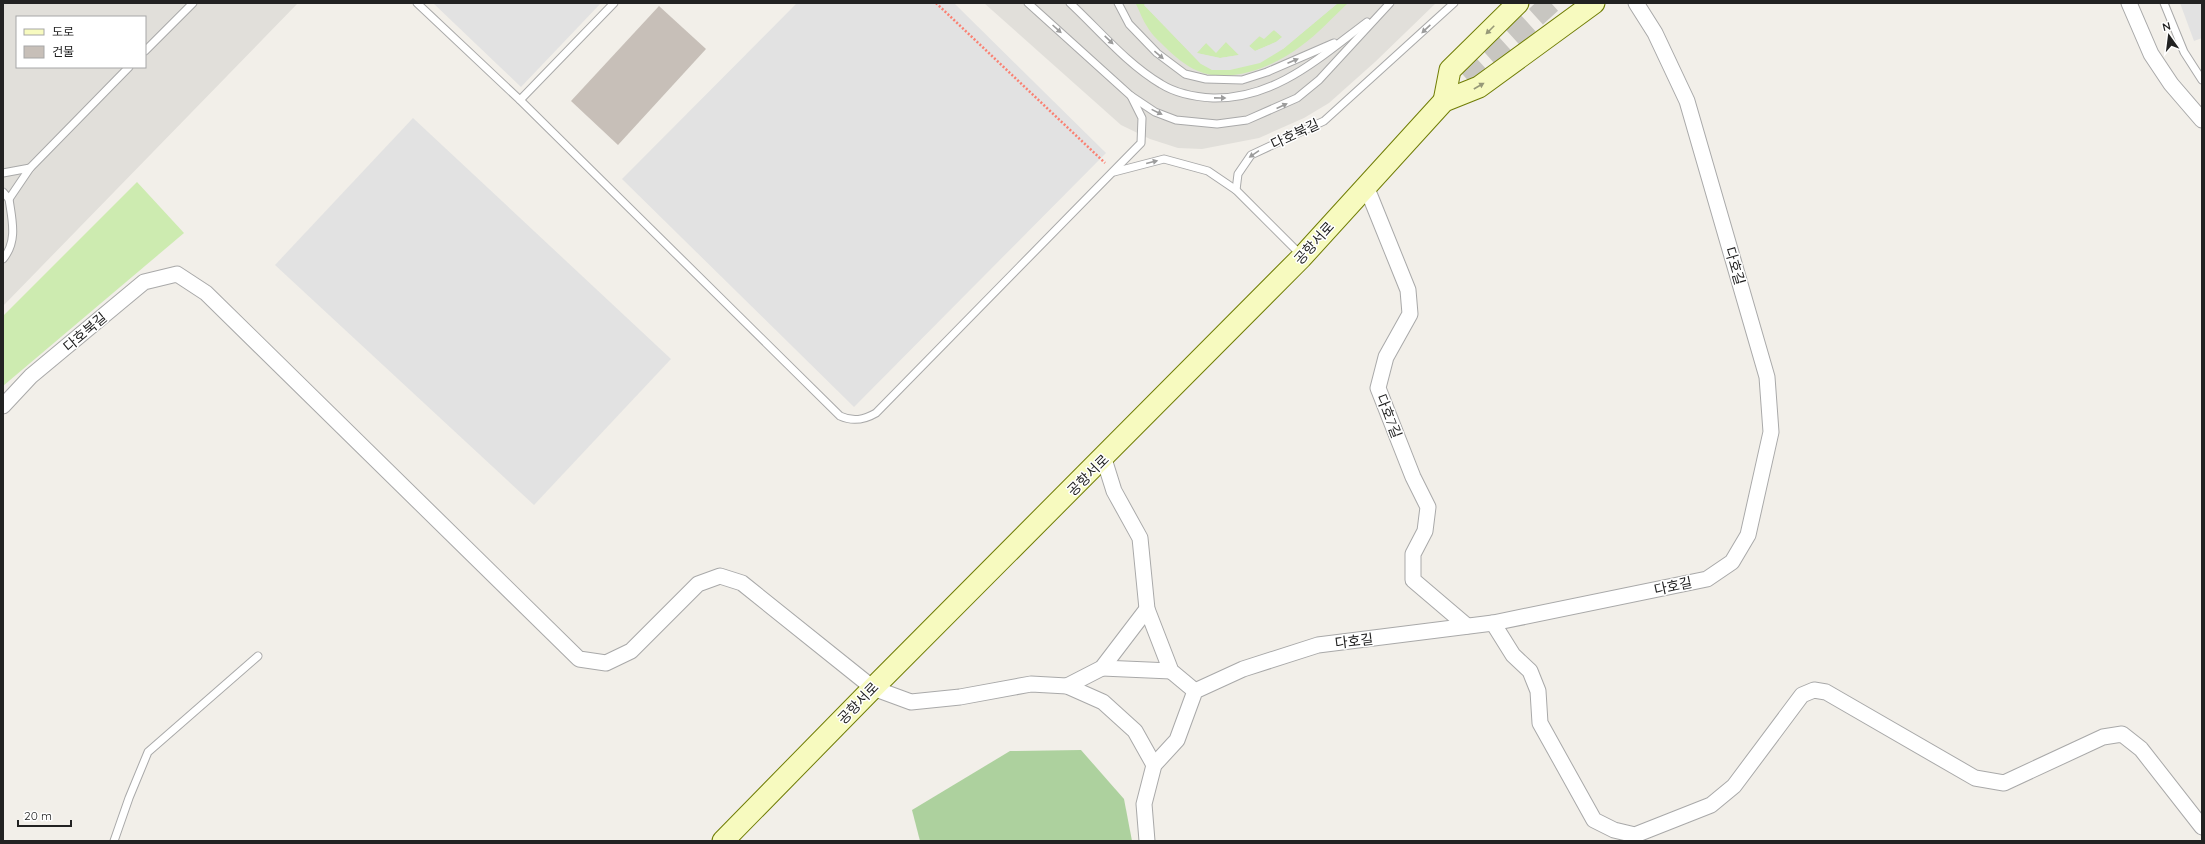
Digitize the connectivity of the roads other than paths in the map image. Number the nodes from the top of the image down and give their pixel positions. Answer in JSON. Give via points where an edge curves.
{"nodes":[{"id":1,"x":193,"y":3,"type":"edge"},
{"id":2,"x":417,"y":3,"type":"edge"},
{"id":3,"x":614,"y":3,"type":"edge"},
{"id":4,"x":1028,"y":3,"type":"edge"},
{"id":5,"x":1070,"y":3,"type":"edge"},
{"id":6,"x":1118,"y":3,"type":"edge"},
{"id":7,"x":1390,"y":3,"type":"edge"},
{"id":8,"x":1454,"y":3,"type":"edge"},
{"id":9,"x":1518,"y":3,"type":"edge"},
{"id":10,"x":1594,"y":3,"type":"edge"},
{"id":11,"x":1636,"y":3,"type":"edge"},
{"id":12,"x":2130,"y":3,"type":"edge"},
{"id":13,"x":2164,"y":3,"type":"edge"},
{"id":14,"x":1380,"y":12,"type":"junction"},
{"id":15,"x":1346,"y":38,"type":"junction"},
{"id":16,"x":146,"y":50,"type":"edge"},
{"id":17,"x":128,"y":68,"type":"edge"},
{"id":18,"x":2202,"y":80,"type":"edge"},
{"id":19,"x":1131,"y":96,"type":"junction"},
{"id":20,"x":520,"y":100,"type":"junction"},
{"id":21,"x":1444,"y":101,"type":"junction"},
{"id":22,"x":2202,"y":120,"type":"edge"},
{"id":23,"x":30,"y":168,"type":"junction"},
{"id":24,"x":1114,"y":172,"type":"junction"},
{"id":25,"x":3,"y":173,"type":"edge"},
{"id":26,"x":1366,"y":186,"type":"junction"},
{"id":27,"x":1236,"y":190,"type":"junction"},
{"id":28,"x":3,"y":192,"type":"edge"},
{"id":29,"x":9,"y":199,"type":"junction"},
{"id":30,"x":1303,"y":256,"type":"junction"},
{"id":31,"x":3,"y":259,"type":"edge"},
{"id":32,"x":3,"y":406,"type":"edge"},
{"id":33,"x":1104,"y":459,"type":"junction"},
{"id":34,"x":1147,"y":608,"type":"junction"},
{"id":35,"x":1493,"y":623,"type":"junction"},
{"id":36,"x":1467,"y":626,"type":"junction"},
{"id":37,"x":258,"y":656,"type":"dead end"},
{"id":38,"x":1102,"y":668,"type":"junction"},
{"id":39,"x":1171,"y":671,"type":"junction"},
{"id":40,"x":1067,"y":686,"type":"junction"},
{"id":41,"x":873,"y":688,"type":"junction"},
{"id":42,"x":1195,"y":691,"type":"junction"},
{"id":43,"x":1154,"y":765,"type":"junction"},
{"id":44,"x":2202,"y":827,"type":"edge"},
{"id":45,"x":114,"y":841,"type":"edge"},
{"id":46,"x":724,"y":841,"type":"edge"},
{"id":47,"x":1147,"y":841,"type":"edge"}],
"edges":[{"from":1,"to":16,"type":"lane"},
{"from":2,"to":20,"type":"lane"},
{"from":3,"to":20,"type":"lane"},
{"from":4,"to":19,"type":"lane","one_way":true},
{"from":5,"to":15,"type":"lane","one_way":true,"via":[[1160,84],[1176,92],[1201,98],[1232,98],[1265,90],[1304,70]]},
{"from":6,"to":15,"type":"lane","one_way":true,"via":[[1129,24],[1157,53],[1185,74],[1206,79],[1242,80]]},
{"from":7,"to":14,"type":"lane"},
{"from":8,"to":27,"type":"lane","name":"다호북길","one_way":true,"via":[[1324,121],[1251,154],[1238,174]]},
{"from":9,"to":21,"type":"street","one_way":true,"via":[[1450,70]]},
{"from":21,"to":10,"type":"street","one_way":true,"via":[[1478,87]]},
{"from":11,"to":35,"type":"street","name":"다호길","via":[[1655,33],[1687,100],[1767,377],[1771,432],[1750,527],[1732,562],[1707,579]]},
{"from":12,"to":22,"type":"street","via":[[2151,54],[2171,84]]},
{"from":13,"to":18,"type":"lane","via":[[2184,52]]},
{"from":14,"to":15,"type":"lane"},
{"from":19,"to":14,"type":"lane","one_way":true,"via":[[1155,112],[1176,120],[1217,124],[1247,120],[1297,98],[1319,80]]},
{"from":17,"to":23,"type":"lane"},
{"from":19,"to":24,"type":"lane","via":[[1142,118],[1141,143]]},
{"from":20,"to":24,"type":"lane","via":[[840,416],[848,420],[865,419],[876,413]]},
{"from":21,"to":26,"type":"street","name":"공항서로"},
{"from":23,"to":25,"type":"lane"},
{"from":23,"to":29,"type":"lane"},
{"from":24,"to":27,"type":"lane","one_way":true,"via":[[1164,159],[1208,171]]},
{"from":26,"to":30,"type":"street","name":"공항서로"},
{"from":26,"to":36,"type":"street","name":"다호7길","via":[[1408,290],[1410,314],[1386,357],[1378,388],[1413,477],[1428,507],[1425,531],[1413,554],[1413,580]]},
{"from":27,"to":30,"type":"lane"},
{"from":28,"to":29,"type":"lane"},
{"from":29,"to":31,"type":"lane","via":[[14,236],[9,252]]},
{"from":30,"to":33,"type":"street","name":"공항서로"},
{"from":32,"to":41,"type":"street","name":"다호북길","via":[[31,376],[144,282],[177,274],[206,292],[579,659],[606,663],[631,651],[698,584],[720,576],[742,583]]},
{"from":33,"to":34,"type":"street","via":[[1114,491],[1140,538]]},
{"from":33,"to":41,"type":"street","name":"공항서로"},
{"from":34,"to":38,"type":"street"},
{"from":34,"to":39,"type":"street"},
{"from":35,"to":36,"type":"street","name":"다호길"},
{"from":35,"to":44,"type":"street","via":[[1513,655],[1530,671],[1538,692],[1540,723],[1594,820],[1614,830],[1635,835],[1711,805],[1734,786],[1802,695],[1814,690],[1826,692],[1975,778],[2004,783],[2103,738],[2122,734],[2141,749]]},
{"from":36,"to":42,"type":"street","name":"다호길","via":[[1318,645],[1243,669]]},
{"from":37,"to":45,"type":"lane","via":[[148,752]]},
{"from":38,"to":39,"type":"street"},
{"from":38,"to":40,"type":"street"},
{"from":39,"to":42,"type":"street"},
{"from":40,"to":41,"type":"street","via":[[1031,684],[960,697],[911,702]]},
{"from":40,"to":43,"type":"street","via":[[1103,702],[1135,731]]},
{"from":41,"to":46,"type":"street","name":"공항서로"},
{"from":42,"to":43,"type":"street","via":[[1176,740]]},
{"from":43,"to":47,"type":"street","via":[[1144,804]]}]}
